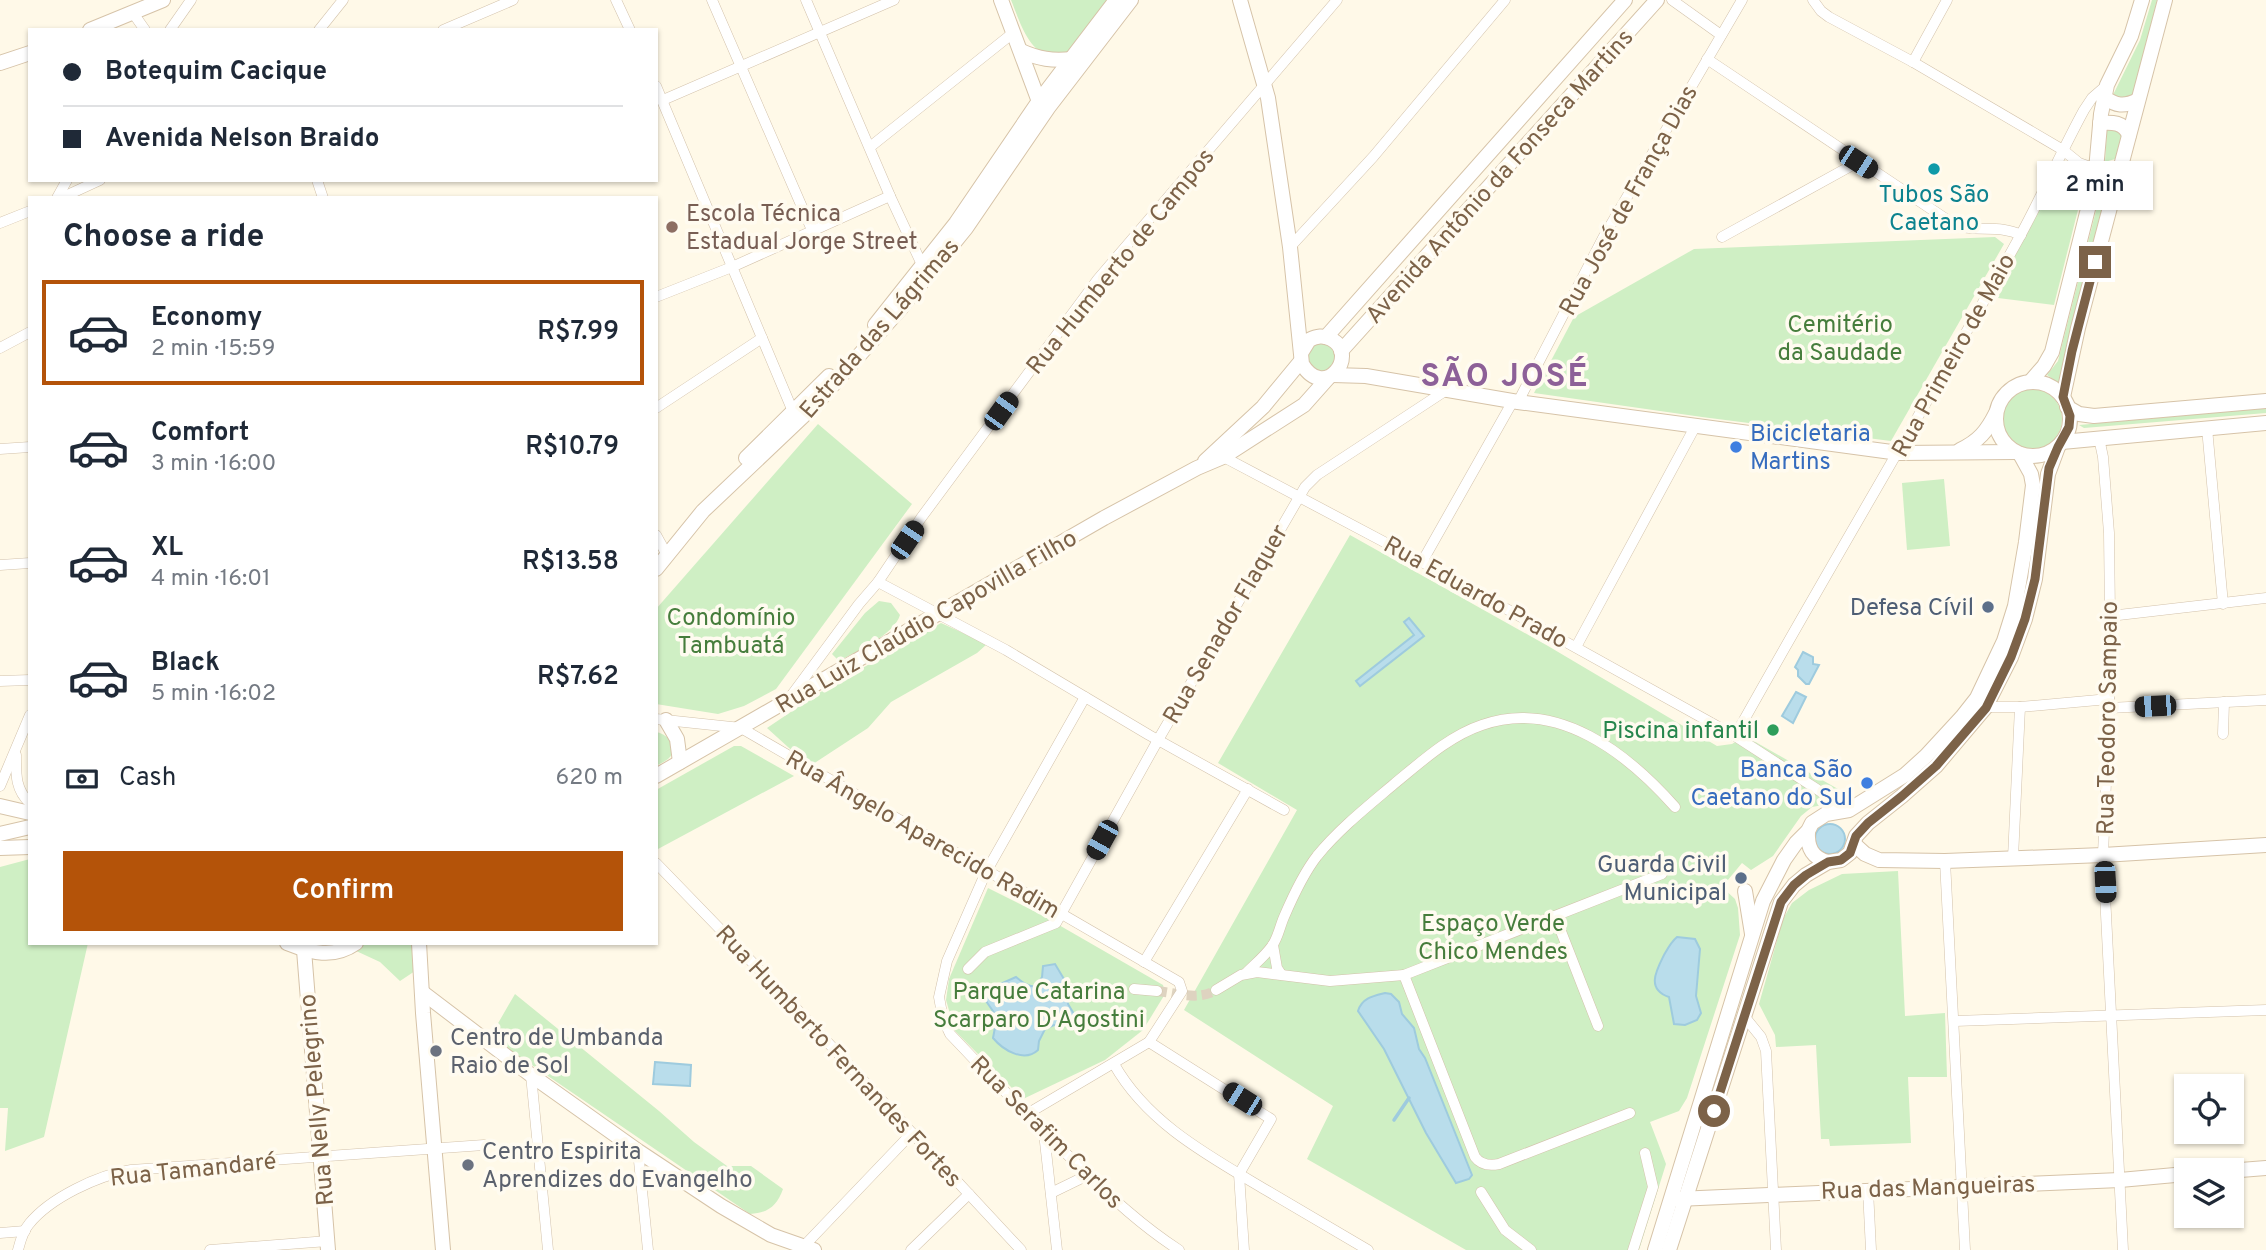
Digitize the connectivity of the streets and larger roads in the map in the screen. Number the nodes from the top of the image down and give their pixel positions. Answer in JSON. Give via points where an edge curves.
{"nodes":[{"id":1,"x":163,"y":0,"type":"edge"},
{"id":2,"x":191,"y":0,"type":"edge"},
{"id":3,"x":343,"y":0,"type":"edge"},
{"id":4,"x":616,"y":0,"type":"edge"},
{"id":5,"x":712,"y":0,"type":"edge"},
{"id":6,"x":806,"y":0,"type":"edge"},
{"id":7,"x":894,"y":0,"type":"edge"},
{"id":8,"x":1001,"y":0,"type":"edge"},
{"id":9,"x":1116,"y":0,"type":"edge"},
{"id":10,"x":1131,"y":0,"type":"edge"},
{"id":11,"x":1240,"y":0,"type":"edge"},
{"id":12,"x":1337,"y":0,"type":"edge"},
{"id":13,"x":1505,"y":0,"type":"edge"},
{"id":14,"x":1625,"y":0,"type":"edge"},
{"id":15,"x":1657,"y":0,"type":"edge"},
{"id":16,"x":1672,"y":0,"type":"edge"},
{"id":17,"x":1742,"y":0,"type":"edge"},
{"id":18,"x":1813,"y":0,"type":"edge"},
{"id":19,"x":1947,"y":0,"type":"edge"},
{"id":20,"x":2142,"y":0,"type":"edge"},
{"id":21,"x":2165,"y":0,"type":"edge"},
{"id":22,"x":507,"y":1,"type":"edge"},
{"id":23,"x":133,"y":13,"type":"junction"},
{"id":24,"x":95,"y":28,"type":"edge"},
{"id":25,"x":144,"y":28,"type":"edge"},
{"id":26,"x":171,"y":28,"type":"edge"},
{"id":27,"x":321,"y":28,"type":"edge"},
{"id":28,"x":447,"y":28,"type":"edge"},
{"id":29,"x":629,"y":28,"type":"edge"},
{"id":30,"x":820,"y":31,"type":"junction"},
{"id":31,"x":1013,"y":33,"type":"junction"},
{"id":32,"x":1721,"y":36,"type":"junction"},
{"id":33,"x":1021,"y":51,"type":"junction"},
{"id":34,"x":28,"y":54,"type":"edge"},
{"id":35,"x":1072,"y":59,"type":"junction"},
{"id":36,"x":1707,"y":59,"type":"junction"},
{"id":37,"x":1913,"y":62,"type":"junction"},
{"id":38,"x":0,"y":63,"type":"edge"},
{"id":39,"x":740,"y":65,"type":"junction"},
{"id":40,"x":1266,"y":85,"type":"junction"},
{"id":41,"x":658,"y":90,"type":"edge"},
{"id":42,"x":2106,"y":91,"type":"junction"},
{"id":43,"x":663,"y":100,"type":"junction"},
{"id":44,"x":2138,"y":100,"type":"junction"},
{"id":45,"x":1042,"y":107,"type":"junction"},
{"id":46,"x":2100,"y":123,"type":"junction"},
{"id":47,"x":2129,"y":135,"type":"junction"},
{"id":48,"x":870,"y":148,"type":"junction"},
{"id":49,"x":2063,"y":150,"type":"junction"},
{"id":50,"x":2123,"y":160,"type":"junction"},
{"id":51,"x":1858,"y":162,"type":"junction"},
{"id":52,"x":2096,"y":169,"type":"junction"},
{"id":53,"x":95,"y":182,"type":"edge"},
{"id":54,"x":64,"y":196,"type":"edge"},
{"id":55,"x":890,"y":196,"type":"junction"},
{"id":56,"x":28,"y":212,"type":"edge"},
{"id":57,"x":0,"y":223,"type":"edge"},
{"id":58,"x":812,"y":230,"type":"junction"},
{"id":59,"x":2021,"y":234,"type":"junction"},
{"id":60,"x":1723,"y":237,"type":"dead end"},
{"id":61,"x":1290,"y":247,"type":"junction"},
{"id":62,"x":732,"y":267,"type":"junction"},
{"id":63,"x":925,"y":269,"type":"junction"},
{"id":64,"x":1294,"y":293,"type":"junction"},
{"id":65,"x":658,"y":296,"type":"edge"},
{"id":66,"x":28,"y":333,"type":"edge"},
{"id":67,"x":1325,"y":337,"type":"junction"},
{"id":68,"x":762,"y":338,"type":"junction"},
{"id":69,"x":0,"y":348,"type":"edge"},
{"id":70,"x":1341,"y":354,"type":"junction"},
{"id":71,"x":1301,"y":357,"type":"junction"},
{"id":72,"x":1366,"y":376,"type":"junction"},
{"id":73,"x":1331,"y":377,"type":"junction"},
{"id":74,"x":2031,"y":382,"type":"junction"},
{"id":75,"x":1449,"y":389,"type":"junction"},
{"id":76,"x":2266,"y":401,"type":"edge"},
{"id":77,"x":1516,"y":402,"type":"junction"},
{"id":78,"x":2065,"y":402,"type":"junction"},
{"id":79,"x":658,"y":407,"type":"edge"},
{"id":80,"x":1997,"y":410,"type":"junction"},
{"id":81,"x":795,"y":417,"type":"junction"},
{"id":82,"x":2266,"y":423,"type":"edge"},
{"id":83,"x":1245,"y":424,"type":"junction"},
{"id":84,"x":1696,"y":425,"type":"junction"},
{"id":85,"x":2207,"y":428,"type":"junction"},
{"id":86,"x":1258,"y":436,"type":"junction"},
{"id":87,"x":2099,"y":438,"type":"junction"},
{"id":88,"x":2060,"y":444,"type":"junction"},
{"id":89,"x":28,"y":447,"type":"edge"},
{"id":90,"x":0,"y":449,"type":"edge"},
{"id":91,"x":1956,"y":452,"type":"junction"},
{"id":92,"x":1899,"y":453,"type":"junction"},
{"id":93,"x":2017,"y":453,"type":"junction"},
{"id":94,"x":1219,"y":454,"type":"junction"},
{"id":95,"x":1298,"y":496,"type":"junction"},
{"id":96,"x":660,"y":548,"type":"edge"},
{"id":97,"x":1422,"y":562,"type":"junction"},
{"id":98,"x":28,"y":563,"type":"edge"},
{"id":99,"x":0,"y":565,"type":"edge"},
{"id":100,"x":878,"y":582,"type":"junction"},
{"id":101,"x":2266,"y":598,"type":"edge"},
{"id":102,"x":2222,"y":604,"type":"junction"},
{"id":103,"x":937,"y":613,"type":"junction"},
{"id":104,"x":2110,"y":617,"type":"junction"},
{"id":105,"x":1576,"y":647,"type":"junction"},
{"id":106,"x":28,"y":680,"type":"edge"},
{"id":107,"x":0,"y":681,"type":"edge"},
{"id":108,"x":1085,"y":697,"type":"junction"},
{"id":109,"x":788,"y":699,"type":"junction"},
{"id":110,"x":2266,"y":700,"type":"edge"},
{"id":111,"x":2224,"y":702,"type":"junction"},
{"id":112,"x":2109,"y":704,"type":"junction"},
{"id":113,"x":1969,"y":707,"type":"junction"},
{"id":114,"x":2020,"y":707,"type":"junction"},
{"id":115,"x":1986,"y":708,"type":"junction"},
{"id":116,"x":661,"y":719,"type":"edge"},
{"id":117,"x":28,"y":720,"type":"edge"},
{"id":118,"x":741,"y":729,"type":"junction"},
{"id":119,"x":2223,"y":734,"type":"dead end"},
{"id":120,"x":1735,"y":736,"type":"junction"},
{"id":121,"x":1158,"y":740,"type":"junction"},
{"id":122,"x":16,"y":747,"type":"junction"},
{"id":123,"x":680,"y":762,"type":"junction"},
{"id":124,"x":658,"y":775,"type":"edge"},
{"id":125,"x":0,"y":786,"type":"edge"},
{"id":126,"x":1248,"y":789,"type":"junction"},
{"id":127,"x":28,"y":801,"type":"edge"},
{"id":128,"x":0,"y":806,"type":"edge"},
{"id":129,"x":1675,"y":807,"type":"dead end"},
{"id":130,"x":1284,"y":810,"type":"dead end"},
{"id":131,"x":1842,"y":812,"type":"junction"},
{"id":132,"x":28,"y":813,"type":"edge"},
{"id":133,"x":28,"y":827,"type":"edge"},
{"id":134,"x":1808,"y":831,"type":"junction"},
{"id":135,"x":0,"y":834,"type":"edge"},
{"id":136,"x":1855,"y":840,"type":"junction"},
{"id":137,"x":2266,"y":845,"type":"edge"},
{"id":138,"x":28,"y":847,"type":"edge"},
{"id":139,"x":0,"y":848,"type":"edge"},
{"id":140,"x":2103,"y":855,"type":"junction"},
{"id":141,"x":2013,"y":858,"type":"junction"},
{"id":142,"x":1945,"y":861,"type":"junction"},
{"id":143,"x":1828,"y":862,"type":"junction"},
{"id":144,"x":658,"y":865,"type":"edge"},
{"id":145,"x":986,"y":872,"type":"junction"},
{"id":146,"x":1662,"y":874,"type":"dead end"},
{"id":147,"x":1745,"y":891,"type":"dead end"},
{"id":148,"x":1061,"y":915,"type":"junction"},
{"id":149,"x":1555,"y":916,"type":"junction"},
{"id":150,"x":1752,"y":937,"type":"junction"},
{"id":151,"x":292,"y":945,"type":"edge"},
{"id":152,"x":353,"y":945,"type":"edge"},
{"id":153,"x":419,"y":945,"type":"edge"},
{"id":154,"x":1273,"y":945,"type":"junction"},
{"id":155,"x":303,"y":950,"type":"junction"},
{"id":156,"x":1144,"y":962,"type":"junction"},
{"id":157,"x":968,"y":969,"type":"dead end"},
{"id":158,"x":1246,"y":973,"type":"junction"},
{"id":159,"x":1281,"y":974,"type":"junction"},
{"id":160,"x":1404,"y":975,"type":"junction"},
{"id":161,"x":1134,"y":989,"type":"dead end"},
{"id":162,"x":1216,"y":990,"type":"tunnel mouth"},
{"id":163,"x":1157,"y":991,"type":"tunnel mouth"},
{"id":164,"x":422,"y":992,"type":"junction"},
{"id":165,"x":2266,"y":1010,"type":"edge"},
{"id":166,"x":1744,"y":1016,"type":"junction"},
{"id":167,"x":2113,"y":1017,"type":"junction"},
{"id":168,"x":1955,"y":1021,"type":"junction"},
{"id":169,"x":1598,"y":1026,"type":"dead end"},
{"id":170,"x":1149,"y":1042,"type":"junction"},
{"id":171,"x":1115,"y":1064,"type":"junction"},
{"id":172,"x":531,"y":1075,"type":"junction"},
{"id":173,"x":1630,"y":1113,"type":"dead end"},
{"id":174,"x":1027,"y":1114,"type":"junction"},
{"id":175,"x":912,"y":1133,"type":"junction"},
{"id":176,"x":1044,"y":1133,"type":"junction"},
{"id":177,"x":484,"y":1146,"type":"dead end"},
{"id":178,"x":434,"y":1150,"type":"junction"},
{"id":179,"x":638,"y":1151,"type":"junction"},
{"id":180,"x":1645,"y":1153,"type":"dead end"},
{"id":181,"x":321,"y":1157,"type":"junction"},
{"id":182,"x":2266,"y":1168,"type":"edge"},
{"id":183,"x":2244,"y":1170,"type":"edge"},
{"id":184,"x":1240,"y":1174,"type":"junction"},
{"id":185,"x":1088,"y":1175,"type":"junction"},
{"id":186,"x":2174,"y":1175,"type":"edge"},
{"id":187,"x":2120,"y":1180,"type":"junction"},
{"id":188,"x":1962,"y":1185,"type":"junction"},
{"id":189,"x":1868,"y":1190,"type":"junction"},
{"id":190,"x":1481,"y":1192,"type":"dead end"},
{"id":191,"x":1051,"y":1193,"type":"junction"},
{"id":192,"x":1773,"y":1193,"type":"junction"},
{"id":193,"x":970,"y":1194,"type":"junction"},
{"id":194,"x":1686,"y":1198,"type":"junction"},
{"id":195,"x":1671,"y":1199,"type":"junction"},
{"id":196,"x":25,"y":1231,"type":"junction"},
{"id":197,"x":0,"y":1233,"type":"edge"},
{"id":198,"x":328,"y":1245,"type":"edge"},
{"id":199,"x":807,"y":1249,"type":"edge"},
{"id":200,"x":1056,"y":1249,"type":"edge"},
{"id":201,"x":18,"y":1250,"type":"edge"},
{"id":202,"x":210,"y":1250,"type":"edge"},
{"id":203,"x":443,"y":1250,"type":"edge"},
{"id":204,"x":548,"y":1250,"type":"edge"},
{"id":205,"x":648,"y":1250,"type":"edge"},
{"id":206,"x":911,"y":1250,"type":"edge"},
{"id":207,"x":1021,"y":1250,"type":"edge"},
{"id":208,"x":1179,"y":1250,"type":"edge"},
{"id":209,"x":1244,"y":1250,"type":"edge"},
{"id":210,"x":1368,"y":1250,"type":"edge"},
{"id":211,"x":1531,"y":1250,"type":"edge"},
{"id":212,"x":1633,"y":1250,"type":"edge"},
{"id":213,"x":1655,"y":1250,"type":"edge"},
{"id":214,"x":1670,"y":1250,"type":"edge"},
{"id":215,"x":1776,"y":1250,"type":"edge"},
{"id":216,"x":1871,"y":1250,"type":"edge"},
{"id":217,"x":1965,"y":1250,"type":"edge"},
{"id":218,"x":2123,"y":1250,"type":"edge"}],
"edges":[{"from":1,"to":23,"type":"street"},
{"from":2,"to":26,"type":"street"},
{"from":3,"to":27,"type":"street"},
{"from":4,"to":29,"type":"street"},
{"from":5,"to":39,"type":"street"},
{"from":6,"to":30,"type":"street"},
{"from":7,"to":30,"type":"street"},
{"from":8,"to":31,"type":"street"},
{"from":9,"to":35,"type":"street","name":"Estrada das Lágrimas"},
{"from":10,"to":45,"type":"street","name":"Estrada das Lágrimas"},
{"from":11,"to":40,"type":"street"},
{"from":12,"to":40,"type":"street","name":"Rua Humberto de Campos"},
{"from":13,"to":61,"type":"street","via":[[1373,157]]},
{"from":14,"to":67,"type":"street","name":"Avenida Antônio da Fonseca Martins"},
{"from":15,"to":70,"type":"street","name":"Avenida Antônio da Fonseca Martins"},
{"from":16,"to":32,"type":"street"},
{"from":17,"to":32,"type":"street","name":"Rua José de França Dias"},
{"from":18,"to":37,"type":"street","via":[[1829,17]]},
{"from":19,"to":37,"type":"street"},
{"from":20,"to":42,"type":"street"},
{"from":21,"to":44,"type":"street"},
{"from":22,"to":28,"type":"street"},
{"from":23,"to":24,"type":"street"},
{"from":23,"to":25,"type":"street"},
{"from":30,"to":39,"type":"street"},
{"from":30,"to":48,"type":"street"},
{"from":31,"to":33,"type":"street"},
{"from":31,"to":48,"type":"street"},
{"from":32,"to":36,"type":"street","name":"Rua José de França Dias"},
{"from":33,"to":35,"type":"street","via":[[1044,60]]},
{"from":33,"to":45,"type":"street"},
{"from":34,"to":38,"type":"street"},
{"from":35,"to":45,"type":"street","name":"Estrada das Lágrimas"},
{"from":36,"to":51,"type":"street"},
{"from":36,"to":77,"type":"street","name":"Rua José de França Dias","via":[[1603,238]]},
{"from":37,"to":49,"type":"street"},
{"from":39,"to":43,"type":"street"},
{"from":39,"to":58,"type":"street"},
{"from":40,"to":61,"type":"street"},
{"from":40,"to":100,"type":"street","name":"Rua Humberto de Campos","via":[[1098,279]]},
{"from":41,"to":43,"type":"street"},
{"from":42,"to":44,"type":"street","via":[[2112,103]]},
{"from":42,"to":46,"type":"street"},
{"from":42,"to":49,"type":"street","name":"Rua Primeiro de Maio","via":[[2092,98]]},
{"from":43,"to":62,"type":"street"},
{"from":44,"to":47,"type":"street"},
{"from":45,"to":63,"type":"street","name":"Estrada das Lágrimas","via":[[966,228]]},
{"from":46,"to":47,"type":"street","via":[[2117,123]]},
{"from":46,"to":52,"type":"street"},
{"from":47,"to":50,"type":"street"},
{"from":48,"to":55,"type":"street"},
{"from":49,"to":52,"type":"street"},
{"from":49,"to":59,"type":"street","name":"Rua Primeiro de Maio"},
{"from":50,"to":52,"type":"street"},
{"from":50,"to":78,"type":"street","via":[[2078,328]]},
{"from":51,"to":59,"type":"street","via":[[1955,225]]},
{"from":51,"to":60,"type":"street"},
{"from":52,"to":74,"type":"street","via":[[2052,352]]},
{"from":53,"to":54,"type":"street"},
{"from":55,"to":58,"type":"street"},
{"from":55,"to":63,"type":"street"},
{"from":56,"to":57,"type":"street"},
{"from":58,"to":62,"type":"street"},
{"from":59,"to":92,"type":"street","name":"Rua Primeiro de Maio"},
{"from":61,"to":64,"type":"street"},
{"from":62,"to":65,"type":"street"},
{"from":62,"to":68,"type":"street"},
{"from":63,"to":81,"type":"street","name":"Estrada das Lágrimas","via":[[866,349]]},
{"from":64,"to":67,"type":"street","via":[[1303,317]]},
{"from":64,"to":71,"type":"street"},
{"from":66,"to":69,"type":"street"},
{"from":67,"to":70,"type":"street","via":[[1334,341]]},
{"from":67,"to":71,"type":"street","via":[[1309,340]]},
{"from":68,"to":79,"type":"street"},
{"from":68,"to":81,"type":"street"},
{"from":70,"to":72,"type":"street"},
{"from":70,"to":73,"type":"street","via":[[1340,366]]},
{"from":71,"to":73,"type":"street","via":[[1313,376]]},
{"from":71,"to":83,"type":"street","name":"Rua Luiz Claúdio Capovilla Filho","via":[[1293,373]]},
{"from":72,"to":73,"type":"street"},
{"from":72,"to":75,"type":"street"},
{"from":73,"to":86,"type":"street","name":"Rua Luiz Claúdio Capovilla Filho","via":[[1304,405]]},
{"from":74,"to":78,"type":"street","via":[[2049,387]]},
{"from":74,"to":80,"type":"street","via":[[2009,391]]},
{"from":75,"to":77,"type":"street"},
{"from":75,"to":95,"type":"street","name":"Rua Senador Flaquer","via":[[1317,475]]},
{"from":76,"to":78,"type":"street","via":[[2094,416],[2079,414]]},
{"from":77,"to":84,"type":"street"},
{"from":77,"to":97,"type":"street","name":"Rua José de França Dias"},
{"from":78,"to":88,"type":"street","via":[[2069,427]]},
{"from":80,"to":91,"type":"street","via":[[1979,440]]},
{"from":80,"to":93,"type":"street","via":[[1999,434]]},
{"from":81,"to":96,"type":"street","name":"Estrada das Lágrimas","via":[[702,499]]},
{"from":82,"to":85,"type":"street"},
{"from":83,"to":86,"type":"street"},
{"from":83,"to":94,"type":"street","name":"Rua Luiz Claúdio Capovilla Filho"},
{"from":84,"to":92,"type":"street"},
{"from":84,"to":105,"type":"street"},
{"from":85,"to":87,"type":"street"},
{"from":85,"to":102,"type":"street"},
{"from":86,"to":94,"type":"street","name":"Rua Luiz Claúdio Capovilla Filho"},
{"from":87,"to":88,"type":"street"},
{"from":87,"to":104,"type":"street","name":"Rua Teodoro Sampaio","via":[[2109,533]]},
{"from":88,"to":93,"type":"street","via":[[2040,456]]},
{"from":88,"to":115,"type":"street","via":[[2048,474],[2025,619]]},
{"from":89,"to":90,"type":"street"},
{"from":91,"to":92,"type":"street"},
{"from":91,"to":93,"type":"street"},
{"from":92,"to":120,"type":"street","name":"Rua Primeiro de Maio"},
{"from":93,"to":113,"type":"street","via":[[2033,485],[2015,606],[2004,641]]},
{"from":94,"to":95,"type":"street","name":"Rua Eduardo Prado"},
{"from":94,"to":103,"type":"street","name":"Rua Luiz Claúdio Capovilla Filho"},
{"from":95,"to":97,"type":"street","name":"Rua Eduardo Prado"},
{"from":95,"to":121,"type":"street","name":"Rua Senador Flaquer"},
{"from":97,"to":105,"type":"street","name":"Rua Eduardo Prado"},
{"from":98,"to":99,"type":"street"},
{"from":100,"to":103,"type":"street"},
{"from":100,"to":109,"type":"street","name":"Rua Humberto de Campos"},
{"from":101,"to":102,"type":"street"},
{"from":102,"to":104,"type":"street"},
{"from":103,"to":108,"type":"street"},
{"from":103,"to":109,"type":"street","name":"Rua Luiz Claúdio Capovilla Filho"},
{"from":104,"to":112,"type":"street","name":"Rua Teodoro Sampaio"},
{"from":105,"to":120,"type":"street","name":"Rua Eduardo Prado"},
{"from":106,"to":107,"type":"street"},
{"from":108,"to":121,"type":"street"},
{"from":108,"to":145,"type":"street","name":"Rua Serafim Carlos"},
{"from":109,"to":118,"type":"street","name":"Rua Luiz Claúdio Capovilla Filho"},
{"from":110,"to":111,"type":"street"},
{"from":111,"to":112,"type":"street"},
{"from":111,"to":119,"type":"street"},
{"from":112,"to":114,"type":"street"},
{"from":112,"to":140,"type":"street","name":"Rua Teodoro Sampaio"},
{"from":113,"to":115,"type":"street"},
{"from":113,"to":131,"type":"street","via":[[1905,775]]},
{"from":114,"to":115,"type":"street"},
{"from":114,"to":141,"type":"street"},
{"from":115,"to":136,"type":"street","via":[[1936,766],[1868,823]]},
{"from":116,"to":118,"type":"street","name":"Rua Ângelo Aparecido Radim"},
{"from":116,"to":123,"type":"street","via":[[677,739]]},
{"from":117,"to":122,"type":"street"},
{"from":118,"to":123,"type":"street","name":"Rua Luiz Claúdio Capovilla Filho"},
{"from":118,"to":145,"type":"street","name":"Rua Ângelo Aparecido Radim"},
{"from":120,"to":131,"type":"street","name":"Rua Eduardo Prado"},
{"from":121,"to":126,"type":"street"},
{"from":121,"to":148,"type":"street","name":"Rua Senador Flaquer"},
{"from":122,"to":125,"type":"street"},
{"from":122,"to":127,"type":"street","via":[[16,779]]},
{"from":123,"to":124,"type":"street","name":"Rua Luiz Claúdio Capovilla Filho"},
{"from":126,"to":130,"type":"street"},
{"from":126,"to":156,"type":"street"},
{"from":128,"to":132,"type":"street"},
{"from":129,"to":154,"type":"street","via":[[1619,753],[1582,732],[1528,719],[1482,725],[1410,771],[1317,856],[1293,896]]},
{"from":131,"to":134,"type":"street","via":[[1819,818]]},
{"from":131,"to":136,"type":"street"},
{"from":133,"to":135,"type":"street"},
{"from":134,"to":143,"type":"street","via":[[1812,852]]},
{"from":134,"to":150,"type":"street","via":[[1774,877]]},
{"from":136,"to":142,"type":"street","via":[[1865,854],[1879,860]]},
{"from":136,"to":143,"type":"street","via":[[1850,853]]},
{"from":137,"to":140,"type":"street"},
{"from":138,"to":139,"type":"street"},
{"from":140,"to":141,"type":"street"},
{"from":140,"to":167,"type":"street","name":"Rua Teodoro Sampaio"},
{"from":141,"to":142,"type":"street"},
{"from":142,"to":168,"type":"street"},
{"from":143,"to":166,"type":"street","via":[[1794,885],[1781,902]]},
{"from":144,"to":175,"type":"street","name":"Rua Humberto Fernandes Fortes"},
{"from":145,"to":148,"type":"street","name":"Rua Ângelo Aparecido Radim"},
{"from":145,"to":174,"type":"street","name":"Rua Serafim Carlos","via":[[947,961],[939,997],[950,1034]]},
{"from":146,"to":149,"type":"street"},
{"from":147,"to":150,"type":"street"},
{"from":148,"to":156,"type":"street","name":"Rua Ângelo Aparecido Radim"},
{"from":148,"to":157,"type":"street","via":[[1056,923],[985,952]]},
{"from":149,"to":160,"type":"street"},
{"from":149,"to":169,"type":"street"},
{"from":150,"to":195,"type":"street"},
{"from":151,"to":155,"type":"street"},
{"from":152,"to":155,"type":"street","via":[[333,953]]},
{"from":153,"to":164,"type":"street"},
{"from":154,"to":158,"type":"street"},
{"from":154,"to":159,"type":"street"},
{"from":155,"to":181,"type":"street","name":"Rua Nelly Pelegrino"},
{"from":156,"to":170,"type":"street","name":"Rua Ângelo Aparecido Radim","via":[[1179,982],[1182,991]]},
{"from":158,"to":159,"type":"street"},
{"from":158,"to":162,"type":"street"},
{"from":159,"to":160,"type":"street","via":[[1330,981]]},
{"from":160,"to":173,"type":"street","via":[[1480,1163],[1499,1164]]},
{"from":161,"to":163,"type":"street"},
{"from":164,"to":172,"type":"street"},
{"from":164,"to":178,"type":"street"},
{"from":165,"to":167,"type":"street"},
{"from":166,"to":192,"type":"street","via":[[1766,1051]]},
{"from":166,"to":194,"type":"street"},
{"from":167,"to":168,"type":"street"},
{"from":167,"to":187,"type":"street","name":"Rua Teodoro Sampaio"},
{"from":168,"to":188,"type":"street"},
{"from":170,"to":171,"type":"street"},
{"from":170,"to":184,"type":"street","via":[[1271,1119]]},
{"from":171,"to":174,"type":"street"},
{"from":171,"to":184,"type":"street","via":[[1150,1111],[1194,1147]]},
{"from":172,"to":179,"type":"street"},
{"from":172,"to":204,"type":"street"},
{"from":174,"to":176,"type":"street","name":"Rua Serafim Carlos"},
{"from":175,"to":193,"type":"street","name":"Rua Humberto Fernandes Fortes"},
{"from":175,"to":199,"type":"street"},
{"from":176,"to":185,"type":"street","name":"Rua Serafim Carlos"},
{"from":176,"to":191,"type":"street"},
{"from":177,"to":178,"type":"street","name":"Rua Tamandaré"},
{"from":178,"to":181,"type":"street","name":"Rua Tamandaré"},
{"from":178,"to":203,"type":"street"},
{"from":179,"to":199,"type":"street","via":[[745,1221]]},
{"from":179,"to":205,"type":"street"},
{"from":180,"to":212,"type":"street","via":[[1653,1186]]},
{"from":181,"to":196,"type":"street","name":"Rua Tamandaré","via":[[111,1173],[66,1196]]},
{"from":181,"to":198,"type":"street","name":"Rua Nelly Pelegrino"},
{"from":182,"to":183,"type":"street"},
{"from":184,"to":209,"type":"street"},
{"from":184,"to":210,"type":"street"},
{"from":185,"to":191,"type":"street"},
{"from":185,"to":208,"type":"street","name":"Rua Serafim Carlos","via":[[1122,1208]]},
{"from":186,"to":187,"type":"street","name":"Rua das Mangueiras"},
{"from":187,"to":188,"type":"street","name":"Rua das Mangueiras"},
{"from":187,"to":218,"type":"street","name":"Rua Teodoro Sampaio"},
{"from":188,"to":189,"type":"street","name":"Rua das Mangueiras"},
{"from":188,"to":217,"type":"street"},
{"from":189,"to":192,"type":"street","name":"Rua das Mangueiras"},
{"from":189,"to":216,"type":"street"},
{"from":190,"to":211,"type":"street","via":[[1505,1230]]},
{"from":191,"to":200,"type":"street"},
{"from":192,"to":194,"type":"street","name":"Rua das Mangueiras"},
{"from":192,"to":215,"type":"street"},
{"from":193,"to":206,"type":"street"},
{"from":193,"to":207,"type":"street","name":"Rua Humberto Fernandes Fortes"},
{"from":194,"to":195,"type":"street","name":"Rua das Mangueiras"},
{"from":194,"to":214,"type":"street"},
{"from":195,"to":213,"type":"street"},
{"from":196,"to":197,"type":"street"},
{"from":196,"to":201,"type":"street","name":"Rua Tamandaré"},
{"from":198,"to":202,"type":"street"}]}
